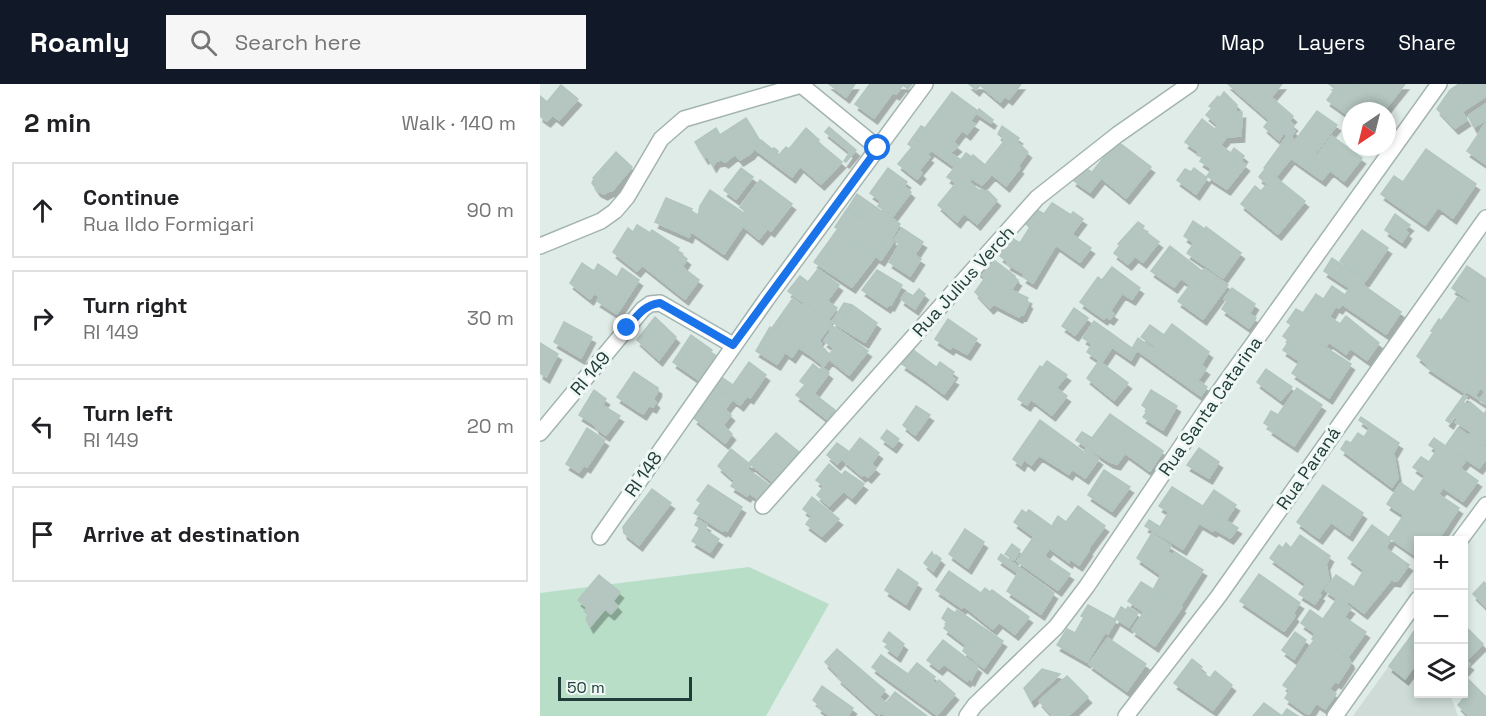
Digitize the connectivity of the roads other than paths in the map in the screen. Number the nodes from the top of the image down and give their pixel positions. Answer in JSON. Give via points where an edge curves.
{"nodes":[{"id":1,"x":925,"y":84,"type":"edge"},
{"id":2,"x":1190,"y":84,"type":"edge"},
{"id":3,"x":1439,"y":84,"type":"edge"},
{"id":4,"x":801,"y":85,"type":"edge"},
{"id":5,"x":878,"y":148,"type":"junction"},
{"id":6,"x":1486,"y":218,"type":"edge"},
{"id":7,"x":540,"y":246,"type":"edge"},
{"id":8,"x":733,"y":345,"type":"junction"},
{"id":9,"x":540,"y":433,"type":"edge"},
{"id":10,"x":1486,"y":505,"type":"edge"},
{"id":11,"x":762,"y":506,"type":"dead end"},
{"id":12,"x":1463,"y":536,"type":"edge"},
{"id":13,"x":600,"y":537,"type":"dead end"},
{"id":14,"x":1414,"y":606,"type":"edge"},
{"id":15,"x":967,"y":716,"type":"edge"},
{"id":16,"x":1126,"y":716,"type":"edge"},
{"id":17,"x":1335,"y":716,"type":"edge"}],
"edges":[{"from":1,"to":5,"type":"street","name":"RI 148"},
{"from":2,"to":11,"type":"street","name":"Rua Julius Verch","via":[[1116,135],[1037,198]]},
{"from":3,"to":15,"type":"street","name":"Rua Santa Catarina","via":[[1208,407],[1087,586],[1056,627]]},
{"from":4,"to":5,"type":"street"},
{"from":4,"to":7,"type":"street","via":[[684,119],[661,139],[615,211],[602,221]]},
{"from":5,"to":8,"type":"street","name":"RI 148"},
{"from":6,"to":16,"type":"street","name":"Rua Paraná","via":[[1218,597]]},
{"from":8,"to":9,"type":"street","name":"RI 149","via":[[660,303],[650,304]]},
{"from":8,"to":13,"type":"street","name":"RI 148"},
{"from":10,"to":12,"type":"street"},
{"from":14,"to":17,"type":"street"}]}
